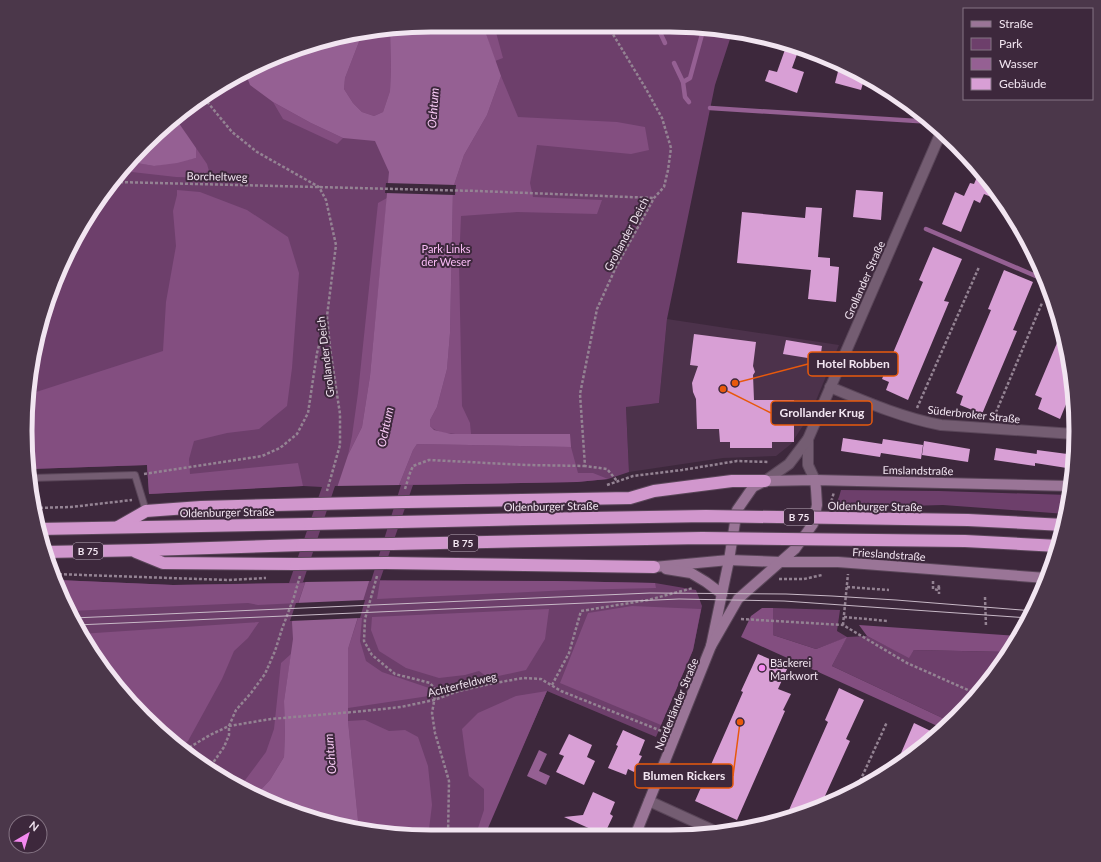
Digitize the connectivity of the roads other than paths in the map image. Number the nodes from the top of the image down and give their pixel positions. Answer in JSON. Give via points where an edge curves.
{"nodes":[{"id":1,"x":939,"y":137,"type":"edge"},
{"id":2,"x":830,"y":387,"type":"junction"},
{"id":3,"x":1069,"y":434,"type":"edge"},
{"id":4,"x":808,"y":439,"type":"junction"},
{"id":5,"x":35,"y":478,"type":"edge"},
{"id":6,"x":815,"y":480,"type":"junction"},
{"id":7,"x":765,"y":481,"type":"junction"},
{"id":8,"x":1065,"y":486,"type":"edge"},
{"id":9,"x":146,"y":511,"type":"junction"},
{"id":10,"x":1057,"y":525,"type":"edge"},
{"id":11,"x":117,"y":528,"type":"junction"},
{"id":12,"x":45,"y":529,"type":"edge"},
{"id":13,"x":1052,"y":546,"type":"edge"},
{"id":14,"x":130,"y":550,"type":"junction"},
{"id":15,"x":51,"y":552,"type":"edge"},
{"id":16,"x":729,"y":560,"type":"junction"},
{"id":17,"x":780,"y":562,"type":"junction"},
{"id":18,"x":654,"y":566,"type":"junction"},
{"id":19,"x":1041,"y":578,"type":"edge"},
{"id":20,"x":722,"y":594,"type":"junction"},
{"id":21,"x":711,"y":646,"type":"junction"},
{"id":22,"x":650,"y":801,"type":"junction"},
{"id":23,"x":708,"y":828,"type":"edge"},
{"id":24,"x":638,"y":830,"type":"edge"}],
"edges":[{"from":1,"to":2,"type":"street","name":"Grollander Straße"},
{"from":2,"to":3,"type":"street","name":"Süderbroker Straße","via":[[912,419],[941,425]]},
{"from":2,"to":4,"type":"street","name":"Grollander Straße"},
{"from":4,"to":6,"type":"street","name":"Grollander Straße","via":[[808,465]]},
{"from":4,"to":7,"type":"street","name":"Grollander Straße","via":[[789,464]]},
{"from":5,"to":9,"type":"lane","via":[[135,476]]},
{"from":6,"to":7,"type":"street","name":"Emslandstraße"},
{"from":6,"to":8,"type":"street","name":"Emslandstraße"},
{"from":6,"to":17,"type":"street","name":"Grollander Straße","via":[[817,505],[813,524],[795,549]]},
{"from":7,"to":9,"type":"highway","bridge":true,"via":[[732,481],[630,498],[201,507]]},
{"from":7,"to":16,"type":"street","name":"Grollander Straße","via":[[753,487],[737,510]]},
{"from":9,"to":11,"type":"highway"},
{"from":10,"to":11,"type":"highway","name":"Oldenburger Straße","number":"B 75","bridge":true,"via":[[960,520],[737,517]]},
{"from":11,"to":12,"type":"highway","name":"Oldenburger Straße","number":"B 75"},
{"from":13,"to":14,"type":"highway","number":"B 75","bridge":true,"via":[[965,541],[702,538]]},
{"from":14,"to":15,"type":"highway","number":"B 75"},
{"from":14,"to":18,"type":"highway","bridge":true,"via":[[163,563]]},
{"from":16,"to":17,"type":"street","name":"Frieslandstraße"},
{"from":16,"to":18,"type":"street","name":"Frieslandstraße"},
{"from":16,"to":20,"type":"street","name":"Norderländer Straße"},
{"from":17,"to":19,"type":"street","name":"Frieslandstraße","via":[[838,562]]},
{"from":17,"to":21,"type":"street","name":"Norderländer Straße","via":[[738,598]]},
{"from":18,"to":20,"type":"street","via":[[691,573]]},
{"from":20,"to":21,"type":"street","name":"Norderländer Straße"},
{"from":21,"to":22,"type":"street","name":"Norderländer Straße"},
{"from":22,"to":23,"type":"street"},
{"from":22,"to":24,"type":"street","name":"Norderländer Straße"}]}
